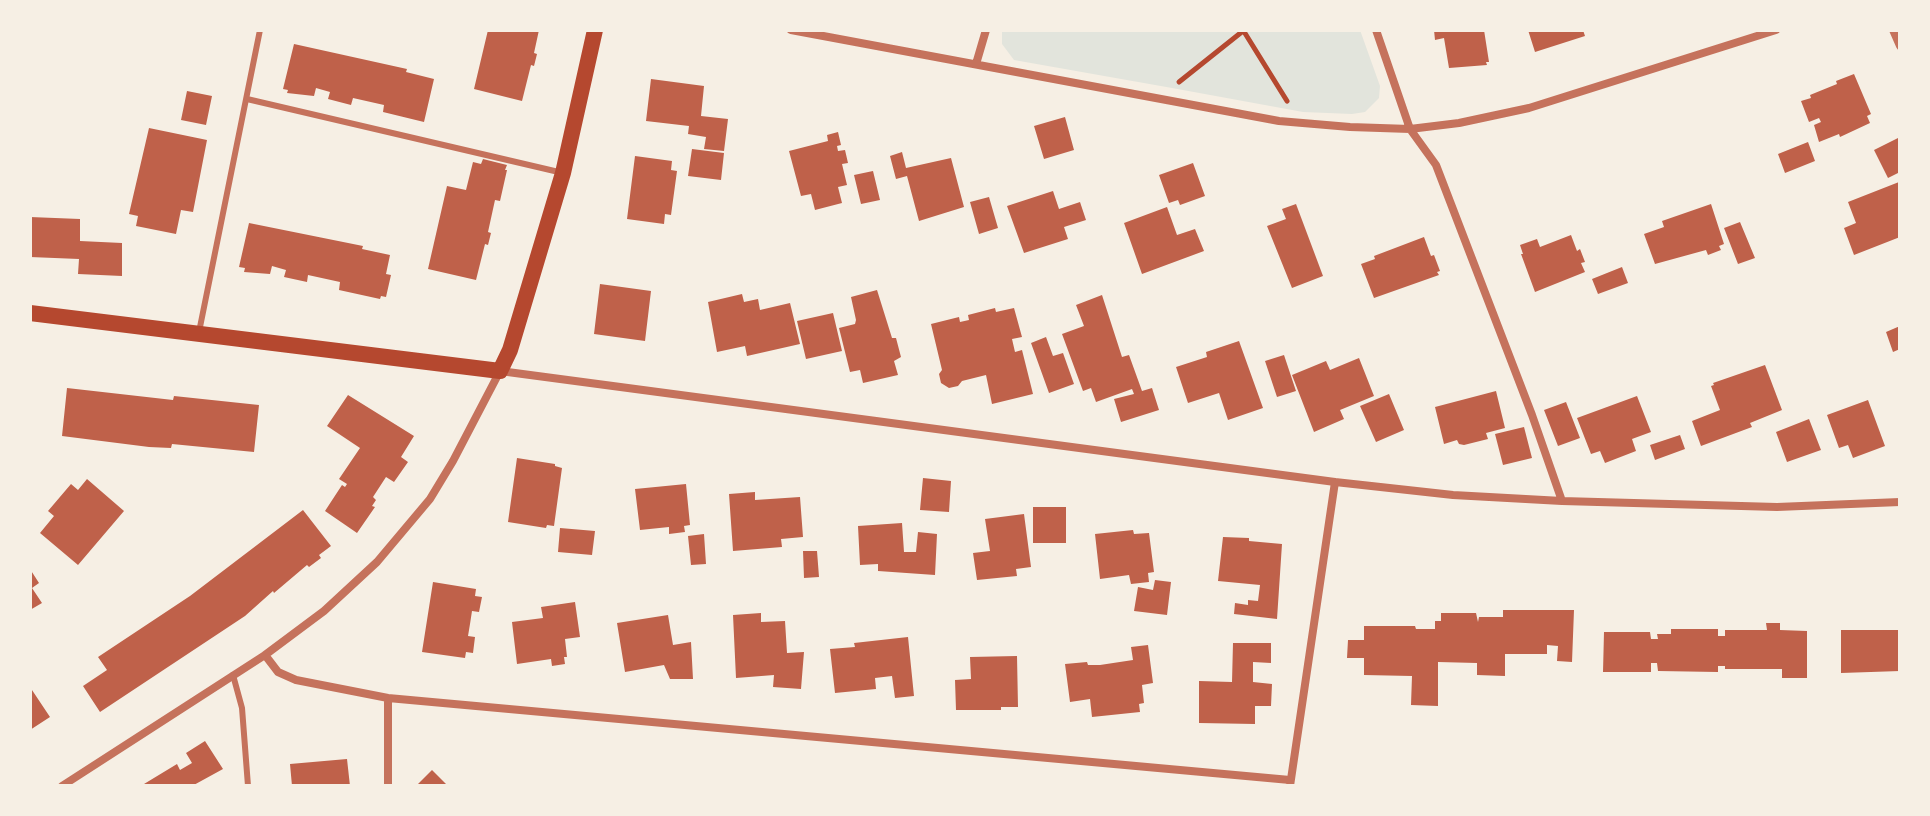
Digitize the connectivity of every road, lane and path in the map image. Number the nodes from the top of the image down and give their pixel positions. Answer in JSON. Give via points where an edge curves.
{"nodes":[{"id":1,"x":260,"y":30,"type":"edge"},
{"id":2,"x":595,"y":30,"type":"edge"},
{"id":3,"x":791,"y":30,"type":"edge"},
{"id":4,"x":986,"y":30,"type":"edge"},
{"id":5,"x":1243,"y":30,"type":"edge"},
{"id":6,"x":1376,"y":30,"type":"edge"},
{"id":7,"x":1776,"y":30,"type":"edge"},
{"id":8,"x":1893,"y":30,"type":"edge"},
{"id":9,"x":1900,"y":46,"type":"edge"},
{"id":10,"x":976,"y":64,"type":"junction"},
{"id":11,"x":247,"y":99,"type":"junction"},
{"id":12,"x":1162,"y":99,"type":"junction"},
{"id":13,"x":1303,"y":123,"type":"junction"},
{"id":14,"x":1410,"y":129,"type":"junction"},
{"id":15,"x":563,"y":173,"type":"junction"},
{"id":16,"x":31,"y":318,"type":"edge"},
{"id":17,"x":199,"y":332,"type":"junction"},
{"id":18,"x":500,"y":371,"type":"junction"},
{"id":19,"x":1335,"y":482,"type":"junction"},
{"id":20,"x":1562,"y":501,"type":"junction"},
{"id":21,"x":1900,"y":502,"type":"edge"},
{"id":22,"x":265,"y":655,"type":"junction"},
{"id":23,"x":233,"y":675,"type":"junction"},
{"id":24,"x":388,"y":698,"type":"junction"},
{"id":25,"x":1290,"y":783,"type":"edge"},
{"id":26,"x":62,"y":786,"type":"edge"},
{"id":27,"x":248,"y":786,"type":"edge"},
{"id":28,"x":388,"y":786,"type":"edge"}],
"edges":[{"from":1,"to":11,"type":"lane"},
{"from":2,"to":15,"type":"main road"},
{"from":3,"to":10,"type":"street"},
{"from":4,"to":10,"type":"street"},
{"from":5,"to":12,"type":"path"},
{"from":5,"to":13,"type":"path"},
{"from":6,"to":14,"type":"street"},
{"from":7,"to":14,"type":"street","via":[[1529,108]]},
{"from":8,"to":9,"type":"street"},
{"from":10,"to":12,"type":"street"},
{"from":11,"to":15,"type":"lane"},
{"from":11,"to":17,"type":"lane"},
{"from":12,"to":13,"type":"street"},
{"from":13,"to":14,"type":"street"},
{"from":14,"to":20,"type":"street","via":[[1436,165]]},
{"from":15,"to":18,"type":"main road"},
{"from":16,"to":17,"type":"main road"},
{"from":17,"to":18,"type":"main road"},
{"from":18,"to":19,"type":"street"},
{"from":18,"to":22,"type":"street","via":[[430,499],[377,562]]},
{"from":19,"to":20,"type":"street"},
{"from":19,"to":25,"type":"street"},
{"from":20,"to":21,"type":"street","via":[[1777,507]]},
{"from":22,"to":23,"type":"street"},
{"from":22,"to":24,"type":"street","via":[[278,672],[296,680]]},
{"from":23,"to":26,"type":"street"},
{"from":23,"to":27,"type":"lane","via":[[242,708]]},
{"from":24,"to":25,"type":"street"},
{"from":24,"to":28,"type":"street"}]}
